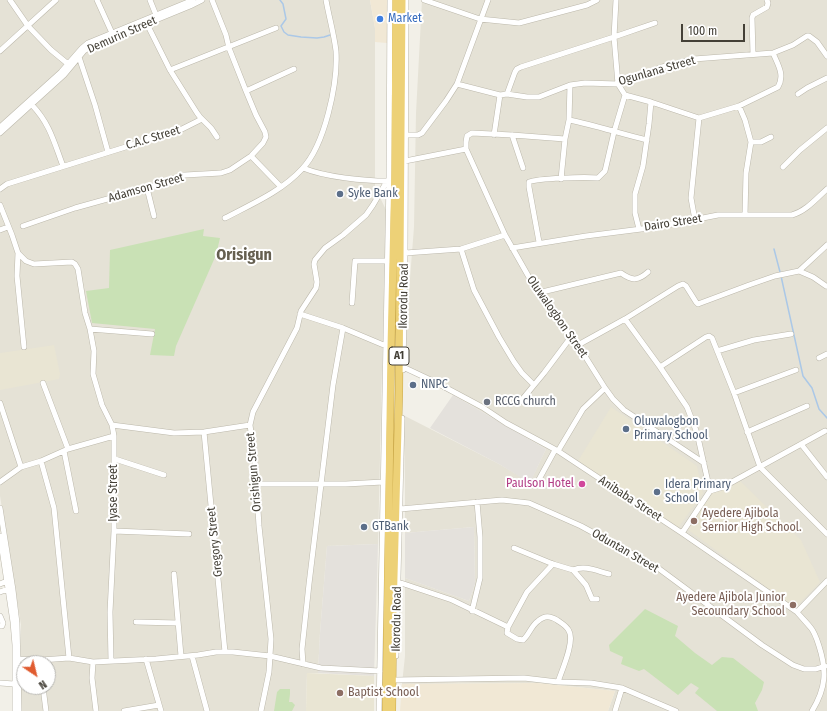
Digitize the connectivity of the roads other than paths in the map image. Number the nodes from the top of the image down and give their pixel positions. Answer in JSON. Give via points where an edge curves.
{"nodes":[{"id":1,"x":10,"y":0,"type":"edge"},
{"id":2,"x":56,"y":0,"type":"edge"},
{"id":3,"x":97,"y":0,"type":"edge"},
{"id":4,"x":150,"y":0,"type":"edge"},
{"id":5,"x":193,"y":0,"type":"edge"},
{"id":6,"x":202,"y":0,"type":"edge"},
{"id":7,"x":212,"y":0,"type":"edge"},
{"id":8,"x":326,"y":0,"type":"edge"},
{"id":9,"x":390,"y":0,"type":"edge"},
{"id":10,"x":396,"y":0,"type":"edge"},
{"id":11,"x":402,"y":0,"type":"edge"},
{"id":12,"x":406,"y":0,"type":"edge"},
{"id":13,"x":424,"y":0,"type":"edge"},
{"id":14,"x":488,"y":0,"type":"edge"},
{"id":15,"x":597,"y":0,"type":"edge"},
{"id":16,"x":616,"y":0,"type":"edge"},
{"id":17,"x":767,"y":0,"type":"edge"},
{"id":18,"x":156,"y":15,"type":"junction"},
{"id":19,"x":480,"y":18,"type":"junction"},
{"id":20,"x":655,"y":23,"type":"dead end"},
{"id":21,"x":146,"y":24,"type":"junction"},
{"id":22,"x":28,"y":26,"type":"junction"},
{"id":23,"x":276,"y":28,"type":"dead end"},
{"id":24,"x":112,"y":33,"type":"junction"},
{"id":25,"x":614,"y":37,"type":"junction"},
{"id":26,"x":229,"y":48,"type":"junction"},
{"id":27,"x":0,"y":51,"type":"edge"},
{"id":28,"x":773,"y":53,"type":"junction"},
{"id":29,"x":753,"y":54,"type":"junction"},
{"id":30,"x":827,"y":56,"type":"edge"},
{"id":31,"x":79,"y":57,"type":"junction"},
{"id":32,"x":68,"y":64,"type":"junction"},
{"id":33,"x":294,"y":69,"type":"dead end"},
{"id":34,"x":170,"y":70,"type":"junction"},
{"id":35,"x":827,"y":78,"type":"edge"},
{"id":36,"x":456,"y":84,"type":"junction"},
{"id":37,"x":618,"y":84,"type":"junction"},
{"id":38,"x":570,"y":85,"type":"junction"},
{"id":39,"x":246,"y":91,"type":"junction"},
{"id":40,"x":507,"y":94,"type":"junction"},
{"id":41,"x":798,"y":94,"type":"dead end"},
{"id":42,"x":500,"y":95,"type":"junction"},
{"id":43,"x":625,"y":95,"type":"junction"},
{"id":44,"x":651,"y":102,"type":"junction"},
{"id":45,"x":32,"y":105,"type":"junction"},
{"id":46,"x":739,"y":106,"type":"junction"},
{"id":47,"x":200,"y":117,"type":"junction"},
{"id":48,"x":699,"y":118,"type":"junction"},
{"id":49,"x":569,"y":120,"type":"junction"},
{"id":50,"x":0,"y":127,"type":"edge"},
{"id":51,"x":827,"y":128,"type":"edge"},
{"id":52,"x":614,"y":132,"type":"junction"},
{"id":53,"x":0,"y":133,"type":"edge"},
{"id":54,"x":405,"y":135,"type":"junction"},
{"id":55,"x":494,"y":135,"type":"junction"},
{"id":56,"x":512,"y":135,"type":"junction"},
{"id":57,"x":217,"y":137,"type":"dead end"},
{"id":58,"x":771,"y":137,"type":"dead end"},
{"id":59,"x":565,"y":139,"type":"junction"},
{"id":60,"x":647,"y":140,"type":"junction"},
{"id":61,"x":751,"y":142,"type":"junction"},
{"id":62,"x":466,"y":149,"type":"junction"},
{"id":63,"x":108,"y":152,"type":"junction"},
{"id":64,"x":251,"y":156,"type":"junction"},
{"id":65,"x":405,"y":161,"type":"junction"},
{"id":66,"x":63,"y":166,"type":"junction"},
{"id":67,"x":783,"y":167,"type":"dead end"},
{"id":68,"x":303,"y":168,"type":"junction"},
{"id":69,"x":523,"y":168,"type":"dead end"},
{"id":70,"x":561,"y":179,"type":"junction"},
{"id":71,"x":388,"y":181,"type":"junction"},
{"id":72,"x":281,"y":187,"type":"junction"},
{"id":73,"x":147,"y":188,"type":"junction"},
{"id":74,"x":0,"y":189,"type":"edge"},
{"id":75,"x":827,"y":189,"type":"edge"},
{"id":76,"x":0,"y":205,"type":"edge"},
{"id":77,"x":745,"y":215,"type":"junction"},
{"id":78,"x":154,"y":216,"type":"dead end"},
{"id":79,"x":226,"y":218,"type":"dead end"},
{"id":80,"x":695,"y":220,"type":"junction"},
{"id":81,"x":23,"y":226,"type":"dead end"},
{"id":82,"x":8,"y":227,"type":"junction"},
{"id":83,"x":639,"y":229,"type":"junction"},
{"id":84,"x":0,"y":230,"type":"edge"},
{"id":85,"x":505,"y":234,"type":"junction"},
{"id":86,"x":539,"y":242,"type":"junction"},
{"id":87,"x":827,"y":246,"type":"edge"},
{"id":88,"x":512,"y":248,"type":"junction"},
{"id":89,"x":461,"y":249,"type":"junction"},
{"id":90,"x":18,"y":253,"type":"junction"},
{"id":91,"x":405,"y":253,"type":"junction"},
{"id":92,"x":388,"y":261,"type":"junction"},
{"id":93,"x":799,"y":271,"type":"junction"},
{"id":94,"x":648,"y":272,"type":"dead end"},
{"id":95,"x":826,"y":286,"type":"dead end"},
{"id":96,"x":538,"y":293,"type":"junction"},
{"id":97,"x":352,"y":303,"type":"dead end"},
{"id":98,"x":300,"y":314,"type":"junction"},
{"id":99,"x":625,"y":318,"type":"junction"},
{"id":100,"x":342,"y":328,"type":"junction"},
{"id":101,"x":90,"y":329,"type":"junction"},
{"id":102,"x":152,"y":334,"type":"dead end"},
{"id":103,"x":791,"y":334,"type":"dead end"},
{"id":104,"x":571,"y":337,"type":"junction"},
{"id":105,"x":578,"y":345,"type":"junction"},
{"id":106,"x":386,"y":346,"type":"junction"},
{"id":107,"x":24,"y":347,"type":"dead end"},
{"id":108,"x":717,"y":352,"type":"junction"},
{"id":109,"x":827,"y":354,"type":"edge"},
{"id":110,"x":819,"y":358,"type":"dead end"},
{"id":111,"x":403,"y":367,"type":"junction"},
{"id":112,"x":660,"y":367,"type":"junction"},
{"id":113,"x":796,"y":370,"type":"dead end"},
{"id":114,"x":43,"y":383,"type":"dead end"},
{"id":115,"x":534,"y":385,"type":"junction"},
{"id":116,"x":605,"y":388,"type":"junction"},
{"id":117,"x":734,"y":393,"type":"junction"},
{"id":118,"x":520,"y":402,"type":"dead end"},
{"id":119,"x":0,"y":403,"type":"edge"},
{"id":120,"x":807,"y":406,"type":"dead end"},
{"id":121,"x":250,"y":425,"type":"junction"},
{"id":122,"x":112,"y":426,"type":"junction"},
{"id":123,"x":204,"y":432,"type":"junction"},
{"id":124,"x":747,"y":432,"type":"junction"},
{"id":125,"x":825,"y":432,"type":"dead end"},
{"id":126,"x":114,"y":436,"type":"junction"},
{"id":127,"x":801,"y":444,"type":"junction"},
{"id":128,"x":66,"y":450,"type":"junction"},
{"id":129,"x":557,"y":451,"type":"junction"},
{"id":130,"x":115,"y":459,"type":"junction"},
{"id":131,"x":40,"y":461,"type":"junction"},
{"id":132,"x":704,"y":463,"type":"junction"},
{"id":133,"x":21,"y":467,"type":"junction"},
{"id":134,"x":760,"y":467,"type":"junction"},
{"id":135,"x":164,"y":475,"type":"dead end"},
{"id":136,"x":827,"y":477,"type":"edge"},
{"id":137,"x":0,"y":482,"type":"edge"},
{"id":138,"x":383,"y":482,"type":"junction"},
{"id":139,"x":537,"y":483,"type":"dead end"},
{"id":140,"x":257,"y":484,"type":"junction"},
{"id":141,"x":322,"y":484,"type":"junction"},
{"id":142,"x":710,"y":491,"type":"junction"},
{"id":143,"x":477,"y":502,"type":"junction"},
{"id":144,"x":0,"y":508,"type":"edge"},
{"id":145,"x":76,"y":511,"type":"dead end"},
{"id":146,"x":399,"y":512,"type":"junction"},
{"id":147,"x":114,"y":531,"type":"junction"},
{"id":148,"x":682,"y":533,"type":"junction"},
{"id":149,"x":189,"y":534,"type":"dead end"},
{"id":150,"x":827,"y":534,"type":"edge"},
{"id":151,"x":0,"y":536,"type":"edge"},
{"id":152,"x":514,"y":548,"type":"dead end"},
{"id":153,"x":397,"y":555,"type":"junction"},
{"id":154,"x":553,"y":564,"type":"junction"},
{"id":155,"x":573,"y":570,"type":"junction"},
{"id":156,"x":174,"y":574,"type":"dead end"},
{"id":157,"x":609,"y":574,"type":"dead end"},
{"id":158,"x":7,"y":581,"type":"junction"},
{"id":159,"x":398,"y":582,"type":"junction"},
{"id":160,"x":0,"y":584,"type":"edge"},
{"id":161,"x":826,"y":584,"type":"edge"},
{"id":162,"x":8,"y":589,"type":"junction"},
{"id":163,"x":0,"y":592,"type":"edge"},
{"id":164,"x":597,"y":599,"type":"dead end"},
{"id":165,"x":472,"y":611,"type":"junction"},
{"id":166,"x":797,"y":612,"type":"junction"},
{"id":167,"x":0,"y":616,"type":"edge"},
{"id":168,"x":136,"y":622,"type":"dead end"},
{"id":169,"x":178,"y":623,"type":"junction"},
{"id":170,"x":0,"y":626,"type":"edge"},
{"id":171,"x":508,"y":627,"type":"junction"},
{"id":172,"x":225,"y":652,"type":"junction"},
{"id":173,"x":18,"y":655,"type":"edge"},
{"id":174,"x":181,"y":656,"type":"junction"},
{"id":175,"x":192,"y":656,"type":"junction"},
{"id":176,"x":270,"y":656,"type":"junction"},
{"id":177,"x":69,"y":658,"type":"junction"},
{"id":178,"x":56,"y":660,"type":"edge"},
{"id":179,"x":146,"y":660,"type":"junction"},
{"id":180,"x":111,"y":661,"type":"junction"},
{"id":181,"x":93,"y":662,"type":"junction"},
{"id":182,"x":303,"y":664,"type":"junction"},
{"id":183,"x":825,"y":666,"type":"junction"},
{"id":184,"x":380,"y":670,"type":"junction"},
{"id":185,"x":395,"y":680,"type":"junction"},
{"id":186,"x":558,"y":682,"type":"junction"},
{"id":187,"x":0,"y":684,"type":"edge"},
{"id":188,"x":14,"y":684,"type":"junction"},
{"id":189,"x":622,"y":688,"type":"junction"},
{"id":190,"x":19,"y":695,"type":"edge"},
{"id":191,"x":44,"y":695,"type":"edge"},
{"id":192,"x":159,"y":705,"type":"junction"},
{"id":193,"x":14,"y":711,"type":"edge"},
{"id":194,"x":19,"y":711,"type":"edge"},
{"id":195,"x":46,"y":711,"type":"edge"},
{"id":196,"x":96,"y":711,"type":"edge"},
{"id":197,"x":124,"y":711,"type":"edge"},
{"id":198,"x":161,"y":711,"type":"edge"},
{"id":199,"x":207,"y":711,"type":"edge"},
{"id":200,"x":261,"y":711,"type":"edge"},
{"id":201,"x":379,"y":711,"type":"edge"},
{"id":202,"x":386,"y":711,"type":"edge"},
{"id":203,"x":392,"y":711,"type":"edge"},
{"id":204,"x":396,"y":711,"type":"edge"},
{"id":205,"x":615,"y":711,"type":"edge"},
{"id":206,"x":676,"y":711,"type":"edge"},
{"id":207,"x":812,"y":711,"type":"edge"}],
"edges":[{"from":1,"to":22,"type":"street"},
{"from":2,"to":22,"type":"street"},
{"from":3,"to":24,"type":"street"},
{"from":4,"to":18,"type":"street"},
{"from":5,"to":18,"type":"street","name":"Demurin Street"},
{"from":6,"to":21,"type":"street","name":"Demurin Street"},
{"from":7,"to":26,"type":"street"},
{"from":8,"to":68,"type":"street","via":[[334,37],[335,82],[322,132]]},
{"from":9,"to":71,"type":"street","name":"Ikorodu Road"},
{"from":10,"to":202,"type":"highway","name":"Ikorodu Road","number":"A1"},
{"from":11,"to":146,"type":"highway","name":"Ikorodu Road","number":"A1"},
{"from":12,"to":54,"type":"street","name":"Ikorodu Road"},
{"from":13,"to":19,"type":"street"},
{"from":14,"to":19,"type":"street"},
{"from":15,"to":19,"type":"street","via":[[587,6],[523,23]]},
{"from":16,"to":25,"type":"street"},
{"from":17,"to":29,"type":"street","via":[[767,7],[752,18]]},
{"from":18,"to":24,"type":"street","name":"Demurin Street"},
{"from":19,"to":36,"type":"street"},
{"from":20,"to":25,"type":"street"},
{"from":21,"to":31,"type":"street","name":"Demurin Street","via":[[98,43]]},
{"from":21,"to":34,"type":"street"},
{"from":22,"to":27,"type":"street"},
{"from":22,"to":32,"type":"street"},
{"from":23,"to":26,"type":"street"},
{"from":24,"to":32,"type":"street","name":"Demurin Street","via":[[88,43]]},
{"from":25,"to":37,"type":"street"},
{"from":25,"to":40,"type":"street","via":[[517,68]]},
{"from":26,"to":34,"type":"street"},
{"from":26,"to":39,"type":"street"},
{"from":28,"to":29,"type":"street","name":"Ogunlana Street"},
{"from":28,"to":30,"type":"street","name":"Ogunlana Street","via":[[809,36]]},
{"from":28,"to":46,"type":"street","via":[[782,77],[778,87]]},
{"from":29,"to":37,"type":"street","name":"Ogunlana Street","via":[[694,59],[662,67]]},
{"from":31,"to":45,"type":"street","name":"Demurin Street"},
{"from":31,"to":63,"type":"street"},
{"from":32,"to":50,"type":"street","name":"Demurin Street"},
{"from":33,"to":39,"type":"street"},
{"from":34,"to":47,"type":"street"},
{"from":35,"to":41,"type":"street"},
{"from":36,"to":42,"type":"street","name":"Ogunlana Street"},
{"from":36,"to":54,"type":"street","via":[[422,133]]},
{"from":37,"to":38,"type":"street","name":"Ogunlana Street"},
{"from":37,"to":43,"type":"street"},
{"from":38,"to":40,"type":"street","name":"Ogunlana Street","via":[[539,97]]},
{"from":38,"to":49,"type":"street"},
{"from":39,"to":64,"type":"street","name":"Adamson Street","via":[[266,137]]},
{"from":40,"to":42,"type":"street","name":"Ogunlana Street"},
{"from":42,"to":55,"type":"street"},
{"from":43,"to":44,"type":"street"},
{"from":43,"to":52,"type":"street"},
{"from":44,"to":48,"type":"street"},
{"from":44,"to":60,"type":"street"},
{"from":45,"to":53,"type":"street","name":"Demurin Street"},
{"from":45,"to":66,"type":"street","via":[[52,132]]},
{"from":46,"to":48,"type":"street"},
{"from":46,"to":61,"type":"street"},
{"from":47,"to":57,"type":"street"},
{"from":47,"to":63,"type":"street","name":"C.A.C Street","via":[[198,122],[187,127]]},
{"from":48,"to":80,"type":"street","via":[[691,198]]},
{"from":49,"to":52,"type":"street"},
{"from":49,"to":59,"type":"street"},
{"from":51,"to":67,"type":"street"},
{"from":52,"to":60,"type":"street"},
{"from":52,"to":70,"type":"street","via":[[605,171],[598,178]]},
{"from":54,"to":65,"type":"street","name":"Ikorodu Road"},
{"from":55,"to":56,"type":"street"},
{"from":55,"to":62,"type":"street","via":[[472,133],[467,136]]},
{"from":56,"to":59,"type":"street"},
{"from":56,"to":69,"type":"street"},
{"from":58,"to":61,"type":"street","via":[[761,142]]},
{"from":59,"to":70,"type":"street"},
{"from":60,"to":83,"type":"street","via":[[635,194],[635,213]]},
{"from":61,"to":77,"type":"street","via":[[746,173]]},
{"from":62,"to":65,"type":"street"},
{"from":62,"to":85,"type":"street","name":"Oluwalogbon Street"},
{"from":63,"to":66,"type":"street","name":"C.A.C Street"},
{"from":64,"to":72,"type":"street"},
{"from":64,"to":73,"type":"street","name":"Adamson Street","via":[[221,173],[185,175]]},
{"from":65,"to":91,"type":"street","name":"Ikorodu Road"},
{"from":66,"to":74,"type":"street","name":"C.A.C Street","via":[[7,184]]},
{"from":68,"to":71,"type":"street","via":[[317,173]]},
{"from":68,"to":72,"type":"street"},
{"from":70,"to":86,"type":"street","via":[[529,182]]},
{"from":71,"to":92,"type":"street","name":"Ikorodu Road"},
{"from":71,"to":98,"type":"street","name":"Orishigun Street","via":[[366,215],[319,254],[314,264],[317,285]]},
{"from":72,"to":79,"type":"street"},
{"from":73,"to":78,"type":"street"},
{"from":73,"to":81,"type":"street","name":"Adamson Street"},
{"from":75,"to":77,"type":"street","name":"Dairo Street","via":[[798,213],[782,216]]},
{"from":76,"to":82,"type":"street"},
{"from":77,"to":80,"type":"street","name":"Dairo Street","via":[[718,215]]},
{"from":80,"to":83,"type":"street","name":"Dairo Street"},
{"from":82,"to":84,"type":"street"},
{"from":82,"to":90,"type":"street"},
{"from":83,"to":86,"type":"street","name":"Dairo Street"},
{"from":85,"to":88,"type":"street","name":"Oluwalogbon Street"},
{"from":85,"to":89,"type":"street"},
{"from":86,"to":88,"type":"street","name":"Dairo Street"},
{"from":87,"to":93,"type":"street"},
{"from":88,"to":96,"type":"street","name":"Oluwalogbon Street"},
{"from":89,"to":91,"type":"street"},
{"from":89,"to":115,"type":"street","via":[[474,290],[499,338],[522,373]]},
{"from":90,"to":101,"type":"street","via":[[30,263],[75,264]]},
{"from":90,"to":107,"type":"street","via":[[17,276]]},
{"from":91,"to":111,"type":"street","name":"Ikorodu Road"},
{"from":92,"to":97,"type":"street","via":[[355,261]]},
{"from":92,"to":106,"type":"street","name":"Ikorodu Road"},
{"from":93,"to":95,"type":"street"},
{"from":93,"to":99,"type":"street","via":[[698,304],[683,284]]},
{"from":94,"to":96,"type":"street","via":[[635,279],[629,279],[621,273]]},
{"from":96,"to":104,"type":"street","name":"Oluwalogbon Street"},
{"from":98,"to":100,"type":"street"},
{"from":98,"to":121,"type":"street","name":"Orishigun Street","via":[[297,328],[253,412]]},
{"from":99,"to":105,"type":"street"},
{"from":99,"to":112,"type":"street"},
{"from":100,"to":106,"type":"street"},
{"from":100,"to":141,"type":"street"},
{"from":101,"to":102,"type":"street"},
{"from":101,"to":122,"type":"street","name":"Iyase Street","via":[[94,351],[94,374],[102,405]]},
{"from":103,"to":108,"type":"street","via":[[754,340]]},
{"from":104,"to":105,"type":"street","name":"Oluwalogbon Street"},
{"from":104,"to":115,"type":"street"},
{"from":105,"to":116,"type":"street","name":"Oluwalogbon Street"},
{"from":106,"to":138,"type":"street","name":"Ikorodu Road"},
{"from":108,"to":112,"type":"street","via":[[709,336]]},
{"from":108,"to":117,"type":"street"},
{"from":109,"to":110,"type":"street"},
{"from":111,"to":129,"type":"street","name":"Anibaba Street","via":[[482,407]]},
{"from":111,"to":146,"type":"street","name":"Ikorodu Road"},
{"from":112,"to":132,"type":"street","via":[[687,407],[697,433]]},
{"from":113,"to":117,"type":"street"},
{"from":114,"to":128,"type":"street"},
{"from":115,"to":118,"type":"street"},
{"from":116,"to":129,"type":"street","via":[[583,409]]},
{"from":116,"to":132,"type":"street","name":"Oluwalogbon Street","via":[[624,410]]},
{"from":117,"to":124,"type":"street"},
{"from":119,"to":133,"type":"street"},
{"from":120,"to":124,"type":"street"},
{"from":121,"to":123,"type":"street"},
{"from":121,"to":140,"type":"street","name":"Orishigun Street"},
{"from":122,"to":123,"type":"street","via":[[174,433]]},
{"from":122,"to":126,"type":"street","name":"Iyase Street"},
{"from":123,"to":172,"type":"street","name":"Gregory Street"},
{"from":124,"to":134,"type":"street"},
{"from":125,"to":127,"type":"street"},
{"from":126,"to":128,"type":"street"},
{"from":126,"to":130,"type":"street","name":"Iyase Street"},
{"from":127,"to":134,"type":"street"},
{"from":127,"to":136,"type":"street"},
{"from":128,"to":131,"type":"street"},
{"from":128,"to":145,"type":"street"},
{"from":129,"to":139,"type":"street"},
{"from":129,"to":148,"type":"street","name":"Anibaba Street"},
{"from":130,"to":135,"type":"street"},
{"from":130,"to":147,"type":"street","name":"Iyase Street"},
{"from":131,"to":133,"type":"street"},
{"from":131,"to":177,"type":"street","via":[[54,508]]},
{"from":132,"to":142,"type":"street"},
{"from":133,"to":137,"type":"street"},
{"from":134,"to":142,"type":"street","via":[[723,487]]},
{"from":134,"to":150,"type":"street"},
{"from":138,"to":141,"type":"street"},
{"from":138,"to":184,"type":"street","name":"Ikorodu Road"},
{"from":140,"to":141,"type":"street"},
{"from":140,"to":176,"type":"street","name":"Orishigun Street","via":[[271,639]]},
{"from":141,"to":182,"type":"street","via":[[302,649]]},
{"from":142,"to":148,"type":"street"},
{"from":143,"to":146,"type":"street","name":"Oduntan Street"},
{"from":143,"to":165,"type":"street","via":[[480,578]]},
{"from":143,"to":183,"type":"street","name":"Oduntan Street","via":[[502,500],[529,503],[581,526],[658,568],[793,665],[804,669]]},
{"from":144,"to":173,"type":"street","via":[[13,590]]},
{"from":146,"to":153,"type":"highway","name":"Ikorodu Road","number":"A1"},
{"from":147,"to":149,"type":"street"},
{"from":147,"to":180,"type":"street","name":"Iyase Street","via":[[110,612]]},
{"from":148,"to":166,"type":"street","name":"Anibaba Street"},
{"from":151,"to":158,"type":"street"},
{"from":152,"to":154,"type":"street"},
{"from":153,"to":159,"type":"street","name":"Ikorodu Road"},
{"from":153,"to":203,"type":"highway","name":"Ikorodu Road","number":"A1"},
{"from":154,"to":155,"type":"street"},
{"from":154,"to":171,"type":"street","via":[[527,592]]},
{"from":155,"to":157,"type":"street","via":[[584,567]]},
{"from":155,"to":164,"type":"street","via":[[586,585],[592,599]]},
{"from":156,"to":169,"type":"street"},
{"from":158,"to":160,"type":"street"},
{"from":158,"to":162,"type":"street"},
{"from":159,"to":165,"type":"street","via":[[452,600]]},
{"from":159,"to":185,"type":"street","name":"Ikorodu Road"},
{"from":161,"to":166,"type":"street"},
{"from":162,"to":163,"type":"street"},
{"from":162,"to":188,"type":"street","via":[[15,645]]},
{"from":165,"to":171,"type":"street"},
{"from":166,"to":183,"type":"street","name":"Anibaba Street","via":[[812,629]]},
{"from":167,"to":170,"type":"street","via":[[4,623]]},
{"from":168,"to":169,"type":"street"},
{"from":169,"to":174,"type":"street"},
{"from":171,"to":186,"type":"street","via":[[506,630],[509,635],[523,640],[533,625],[547,616],[553,617],[568,629],[571,635],[570,643]]},
{"from":172,"to":175,"type":"street"},
{"from":172,"to":176,"type":"street"},
{"from":174,"to":175,"type":"street"},
{"from":174,"to":179,"type":"street"},
{"from":175,"to":199,"type":"street"},
{"from":176,"to":182,"type":"street"},
{"from":176,"to":200,"type":"street","name":"Orishigun Street"},
{"from":177,"to":178,"type":"street"},
{"from":177,"to":181,"type":"street"},
{"from":179,"to":180,"type":"street"},
{"from":179,"to":192,"type":"street"},
{"from":180,"to":181,"type":"street"},
{"from":181,"to":196,"type":"street"},
{"from":182,"to":184,"type":"street","via":[[321,668]]},
{"from":183,"to":207,"type":"street","via":[[824,685]]},
{"from":184,"to":201,"type":"street","name":"Ikorodu Road"},
{"from":185,"to":186,"type":"street","via":[[524,678]]},
{"from":185,"to":204,"type":"street","name":"Ikorodu Road"},
{"from":186,"to":189,"type":"street","via":[[591,683]]},
{"from":187,"to":188,"type":"street"},
{"from":188,"to":193,"type":"street"},
{"from":189,"to":205,"type":"street"},
{"from":189,"to":206,"type":"street"},
{"from":190,"to":194,"type":"street"},
{"from":191,"to":195,"type":"street"},
{"from":192,"to":197,"type":"street"},
{"from":192,"to":198,"type":"street"}]}
